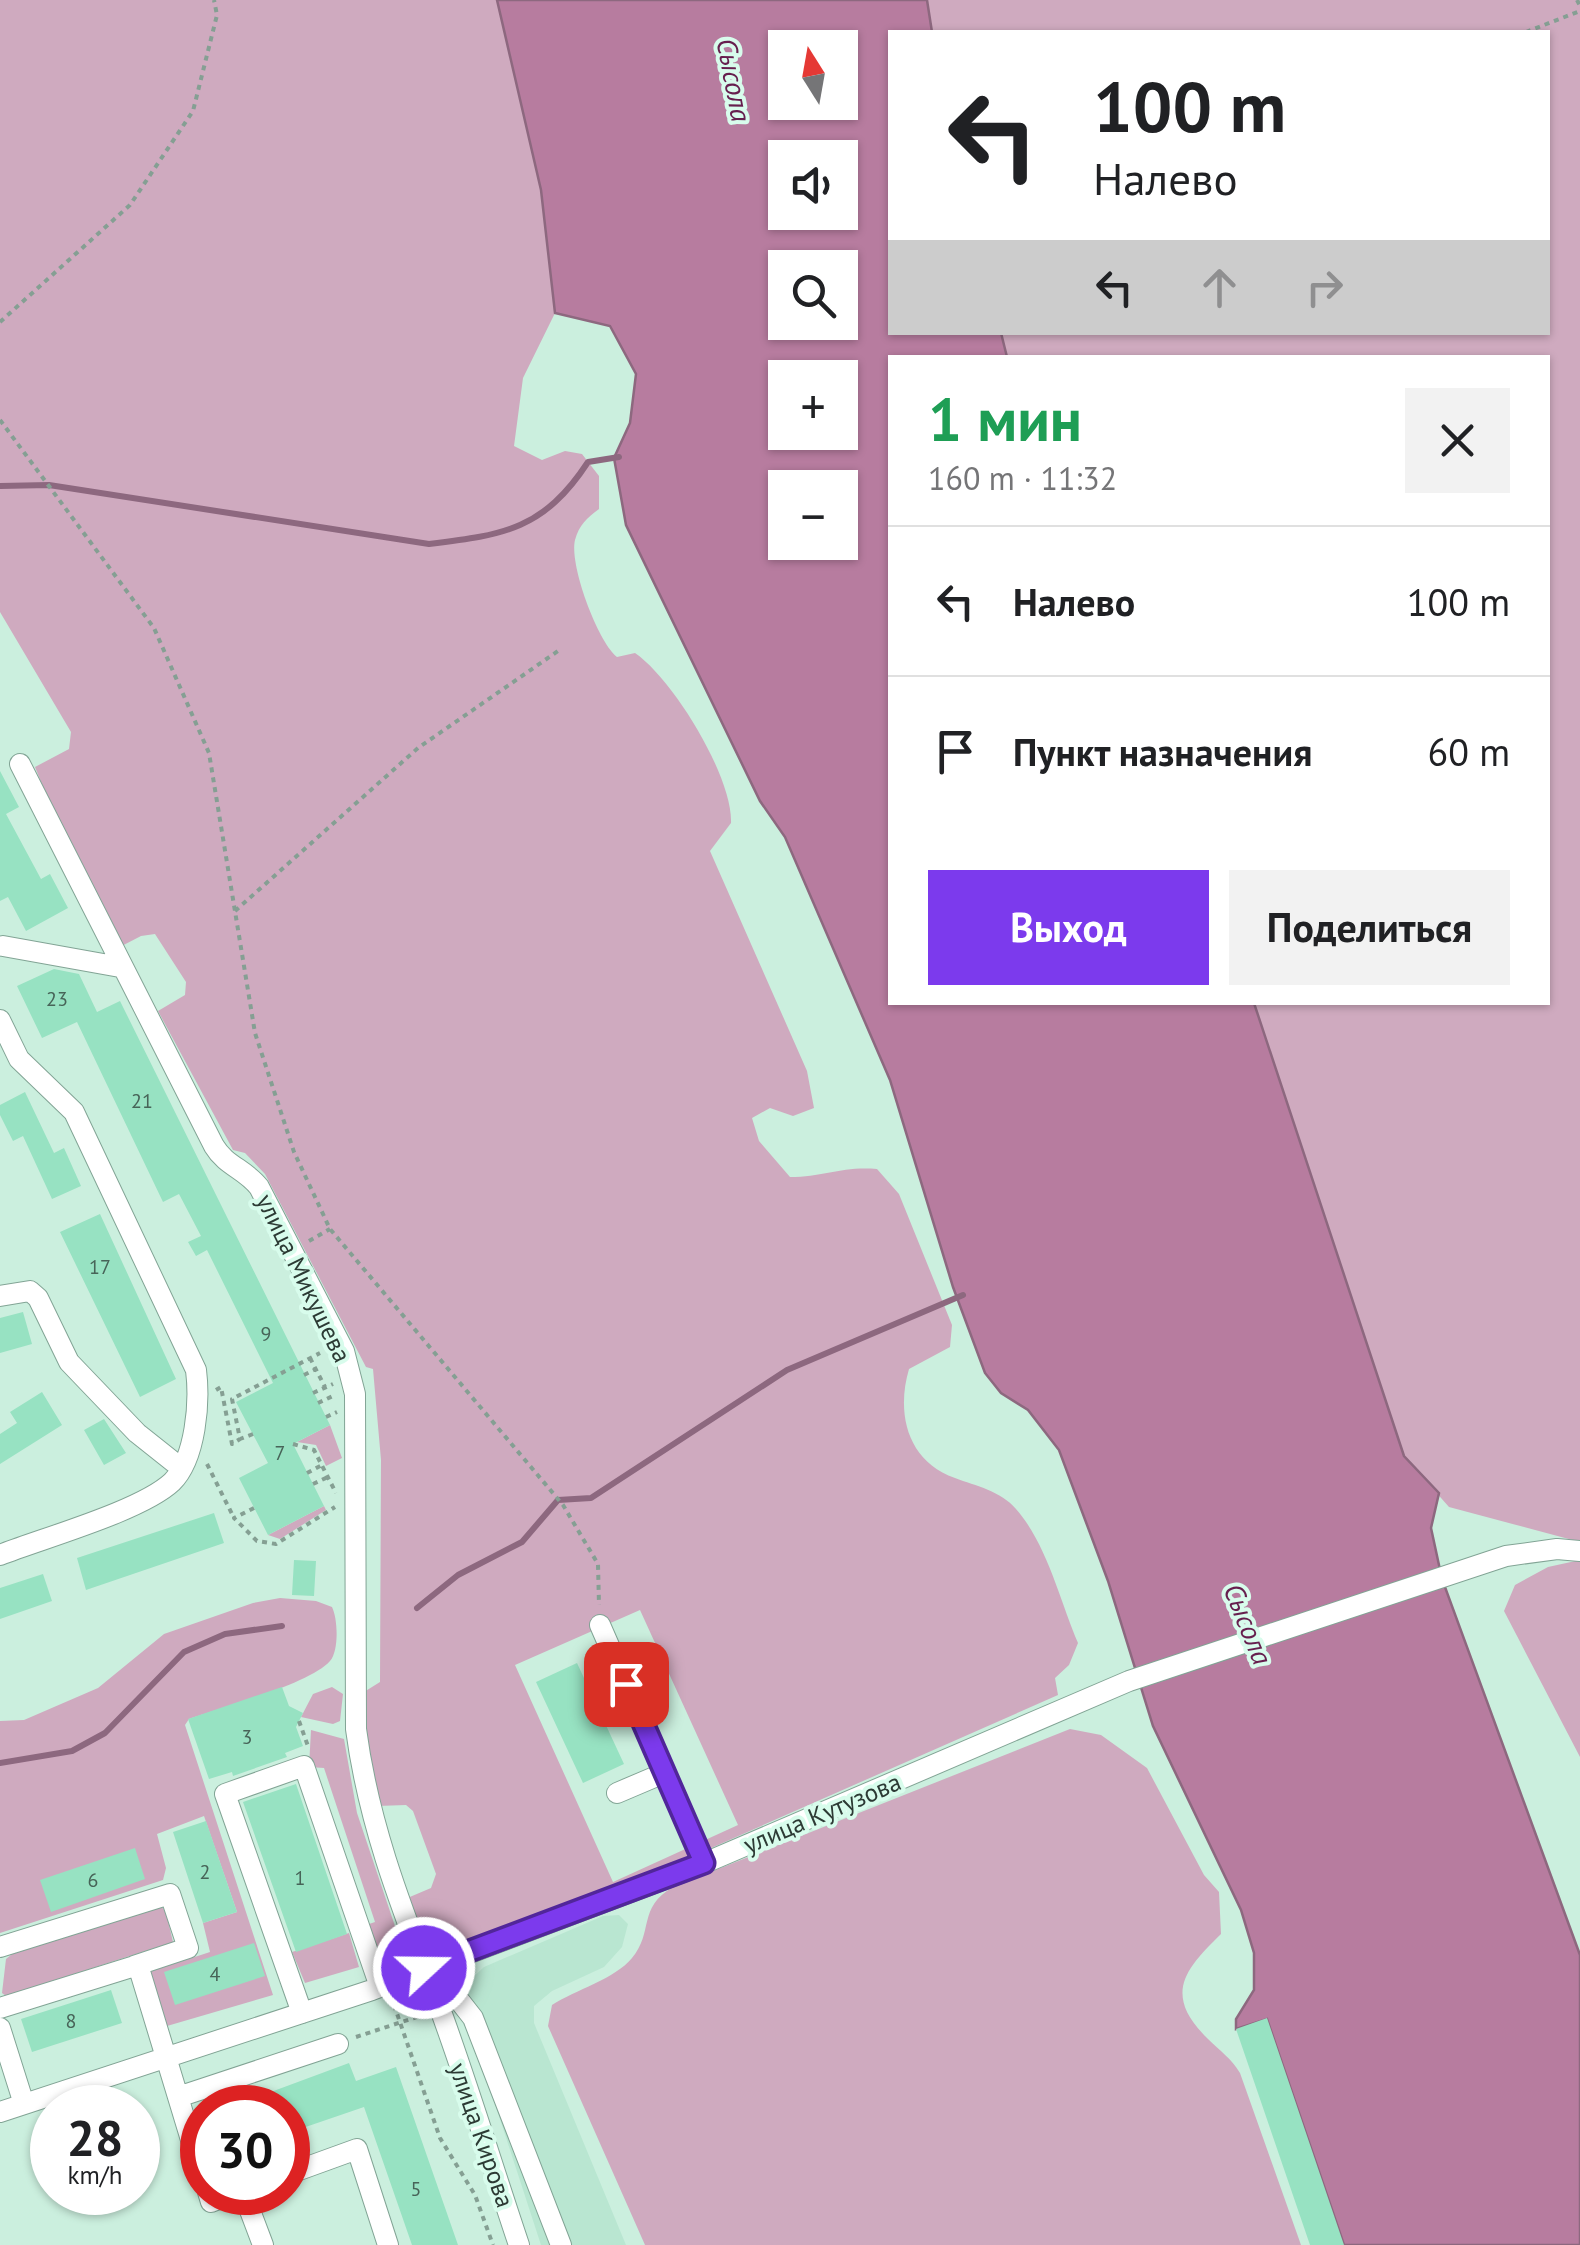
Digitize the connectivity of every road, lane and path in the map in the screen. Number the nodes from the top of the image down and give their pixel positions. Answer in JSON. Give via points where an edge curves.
{"nodes":[{"id":1,"x":214,"y":0,"type":"edge"},
{"id":2,"x":1579,"y":6,"type":"edge"},
{"id":3,"x":1530,"y":30,"type":"edge"},
{"id":4,"x":0,"y":322,"type":"edge"},
{"id":5,"x":0,"y":420,"type":"edge"},
{"id":6,"x":558,"y":651,"type":"dead end"},
{"id":7,"x":20,"y":764,"type":"dead end"},
{"id":8,"x":235,"y":911,"type":"junction"},
{"id":9,"x":1,"y":944,"type":"edge"},
{"id":10,"x":120,"y":967,"type":"junction"},
{"id":11,"x":0,"y":1020,"type":"edge"},
{"id":12,"x":0,"y":1296,"type":"edge"},
{"id":13,"x":320,"y":1353,"type":"dead end"},
{"id":14,"x":310,"y":1358,"type":"junction"},
{"id":15,"x":316,"y":1369,"type":"junction"},
{"id":16,"x":304,"y":1375,"type":"dead end"},
{"id":17,"x":325,"y":1387,"type":"dead end"},
{"id":18,"x":210,"y":1393,"type":"dead end"},
{"id":19,"x":337,"y":1412,"type":"dead end"},
{"id":20,"x":326,"y":1417,"type":"dead end"},
{"id":21,"x":253,"y":1434,"type":"dead end"},
{"id":22,"x":240,"y":1439,"type":"junction"},
{"id":23,"x":292,"y":1444,"type":"dead end"},
{"id":24,"x":202,"y":1453,"type":"dead end"},
{"id":25,"x":322,"y":1466,"type":"junction"},
{"id":26,"x":181,"y":1468,"type":"junction"},
{"id":27,"x":307,"y":1473,"type":"dead end"},
{"id":28,"x":328,"y":1477,"type":"junction"},
{"id":29,"x":313,"y":1484,"type":"dead end"},
{"id":30,"x":338,"y":1497,"type":"dead end"},
{"id":31,"x":339,"y":1504,"type":"dead end"},
{"id":32,"x":254,"y":1508,"type":"dead end"},
{"id":33,"x":234,"y":1518,"type":"junction"},
{"id":34,"x":1580,"y":1551,"type":"edge"},
{"id":35,"x":0,"y":1555,"type":"edge"},
{"id":36,"x":600,"y":1625,"type":"joint"},
{"id":37,"x":299,"y":1721,"type":"dead end"},
{"id":38,"x":304,"y":1766,"type":"junction"},
{"id":39,"x":664,"y":1773,"type":"junction"},
{"id":40,"x":617,"y":1794,"type":"dead end"},
{"id":41,"x":704,"y":1863,"type":"junction"},
{"id":42,"x":0,"y":1948,"type":"edge"},
{"id":43,"x":134,"y":1966,"type":"junction"},
{"id":44,"x":424,"y":1968,"type":"junction"},
{"id":45,"x":386,"y":1991,"type":"junction"},
{"id":46,"x":432,"y":2003,"type":"junction"},
{"id":47,"x":0,"y":2008,"type":"edge"},
{"id":48,"x":302,"y":2013,"type":"junction"},
{"id":49,"x":400,"y":2023,"type":"junction"},
{"id":50,"x":0,"y":2028,"type":"edge"},
{"id":51,"x":338,"y":2044,"type":"joint"},
{"id":52,"x":166,"y":2058,"type":"junction"},
{"id":53,"x":178,"y":2097,"type":"junction"},
{"id":54,"x":24,"y":2104,"type":"junction"},
{"id":55,"x":180,"y":2104,"type":"edge"},
{"id":56,"x":0,"y":2112,"type":"edge"},
{"id":57,"x":516,"y":2128,"type":"junction"},
{"id":58,"x":483,"y":2139,"type":"junction"},
{"id":59,"x":310,"y":2166,"type":"edge"},
{"id":60,"x":250,"y":2215,"type":"edge"},
{"id":61,"x":263,"y":2245,"type":"edge"},
{"id":62,"x":388,"y":2245,"type":"edge"},
{"id":63,"x":493,"y":2245,"type":"edge"},
{"id":64,"x":519,"y":2245,"type":"edge"},
{"id":65,"x":561,"y":2245,"type":"edge"}],
"edges":[{"from":1,"to":4,"type":"path","via":[[218,15],[194,111],[130,206]]},
{"from":2,"to":3,"type":"path"},
{"from":5,"to":8,"type":"path","via":[[154,628],[209,753]]},
{"from":6,"to":8,"type":"path","via":[[418,748]]},
{"from":7,"to":10,"type":"street","name":"улица Микушева"},
{"from":8,"to":36,"type":"path","via":[[255,1033],[294,1152],[330,1229],[563,1505],[598,1564]]},
{"from":9,"to":10,"type":"street"},
{"from":10,"to":44,"type":"street","name":"улица Микушева","via":[[222,1158],[260,1187],[344,1350],[358,1416],[360,1768],[384,1864]]},
{"from":11,"to":26,"type":"street","via":[[19,1060],[74,1112],[196,1370],[195,1417]]},
{"from":12,"to":26,"type":"street","via":[[30,1291],[38,1298],[68,1362]]},
{"from":13,"to":14,"type":"path"},
{"from":14,"to":15,"type":"path"},
{"from":14,"to":22,"type":"path","via":[[232,1398]]},
{"from":15,"to":16,"type":"path"},
{"from":15,"to":17,"type":"path"},
{"from":18,"to":22,"type":"path","via":[[221,1387],[232,1444]]},
{"from":19,"to":20,"type":"path"},
{"from":21,"to":22,"type":"path"},
{"from":23,"to":25,"type":"path","via":[[314,1450]]},
{"from":24,"to":33,"type":"path"},
{"from":25,"to":27,"type":"path"},
{"from":25,"to":28,"type":"path"},
{"from":26,"to":35,"type":"street","via":[[149,1497]]},
{"from":28,"to":29,"type":"path"},
{"from":28,"to":30,"type":"path"},
{"from":31,"to":33,"type":"path","via":[[276,1544],[257,1541]]},
{"from":32,"to":33,"type":"path"},
{"from":34,"to":41,"type":"street","name":"улица Кутузова","via":[[1506,1556],[1129,1680]]},
{"from":36,"to":39,"type":"street"},
{"from":37,"to":38,"type":"path","via":[[309,1750]]},
{"from":38,"to":45,"type":"street"},
{"from":38,"to":48,"type":"street","via":[[226,1794]]},
{"from":39,"to":40,"type":"street"},
{"from":39,"to":41,"type":"street"},
{"from":41,"to":44,"type":"street","name":"улица Кутузова"},
{"from":42,"to":43,"type":"street","via":[[170,1894],[188,1948]]},
{"from":43,"to":47,"type":"street"},
{"from":43,"to":52,"type":"street"},
{"from":44,"to":45,"type":"street","name":"улица Кутузова"},
{"from":44,"to":46,"type":"street","name":"улица Кирова"},
{"from":45,"to":48,"type":"street","name":"улица Кутузова"},
{"from":45,"to":49,"type":"path"},
{"from":46,"to":49,"type":"path"},
{"from":46,"to":57,"type":"street","via":[[463,2000]]},
{"from":46,"to":58,"type":"street","name":"улица Кирова"},
{"from":48,"to":52,"type":"street","name":"улица Кутузова"},
{"from":49,"to":51,"type":"path"},
{"from":49,"to":63,"type":"path","via":[[440,2138],[474,2195]]},
{"from":50,"to":54,"type":"street"},
{"from":51,"to":53,"type":"street"},
{"from":52,"to":53,"type":"street"},
{"from":52,"to":54,"type":"street","name":"улица Кутузова"},
{"from":53,"to":55,"type":"street"},
{"from":54,"to":56,"type":"street","name":"улица Кутузова"},
{"from":57,"to":58,"type":"street"},
{"from":57,"to":65,"type":"street"},
{"from":58,"to":64,"type":"street","name":"улица Кирова"},
{"from":59,"to":62,"type":"street","via":[[356,2149]]},
{"from":60,"to":61,"type":"street"}]}
